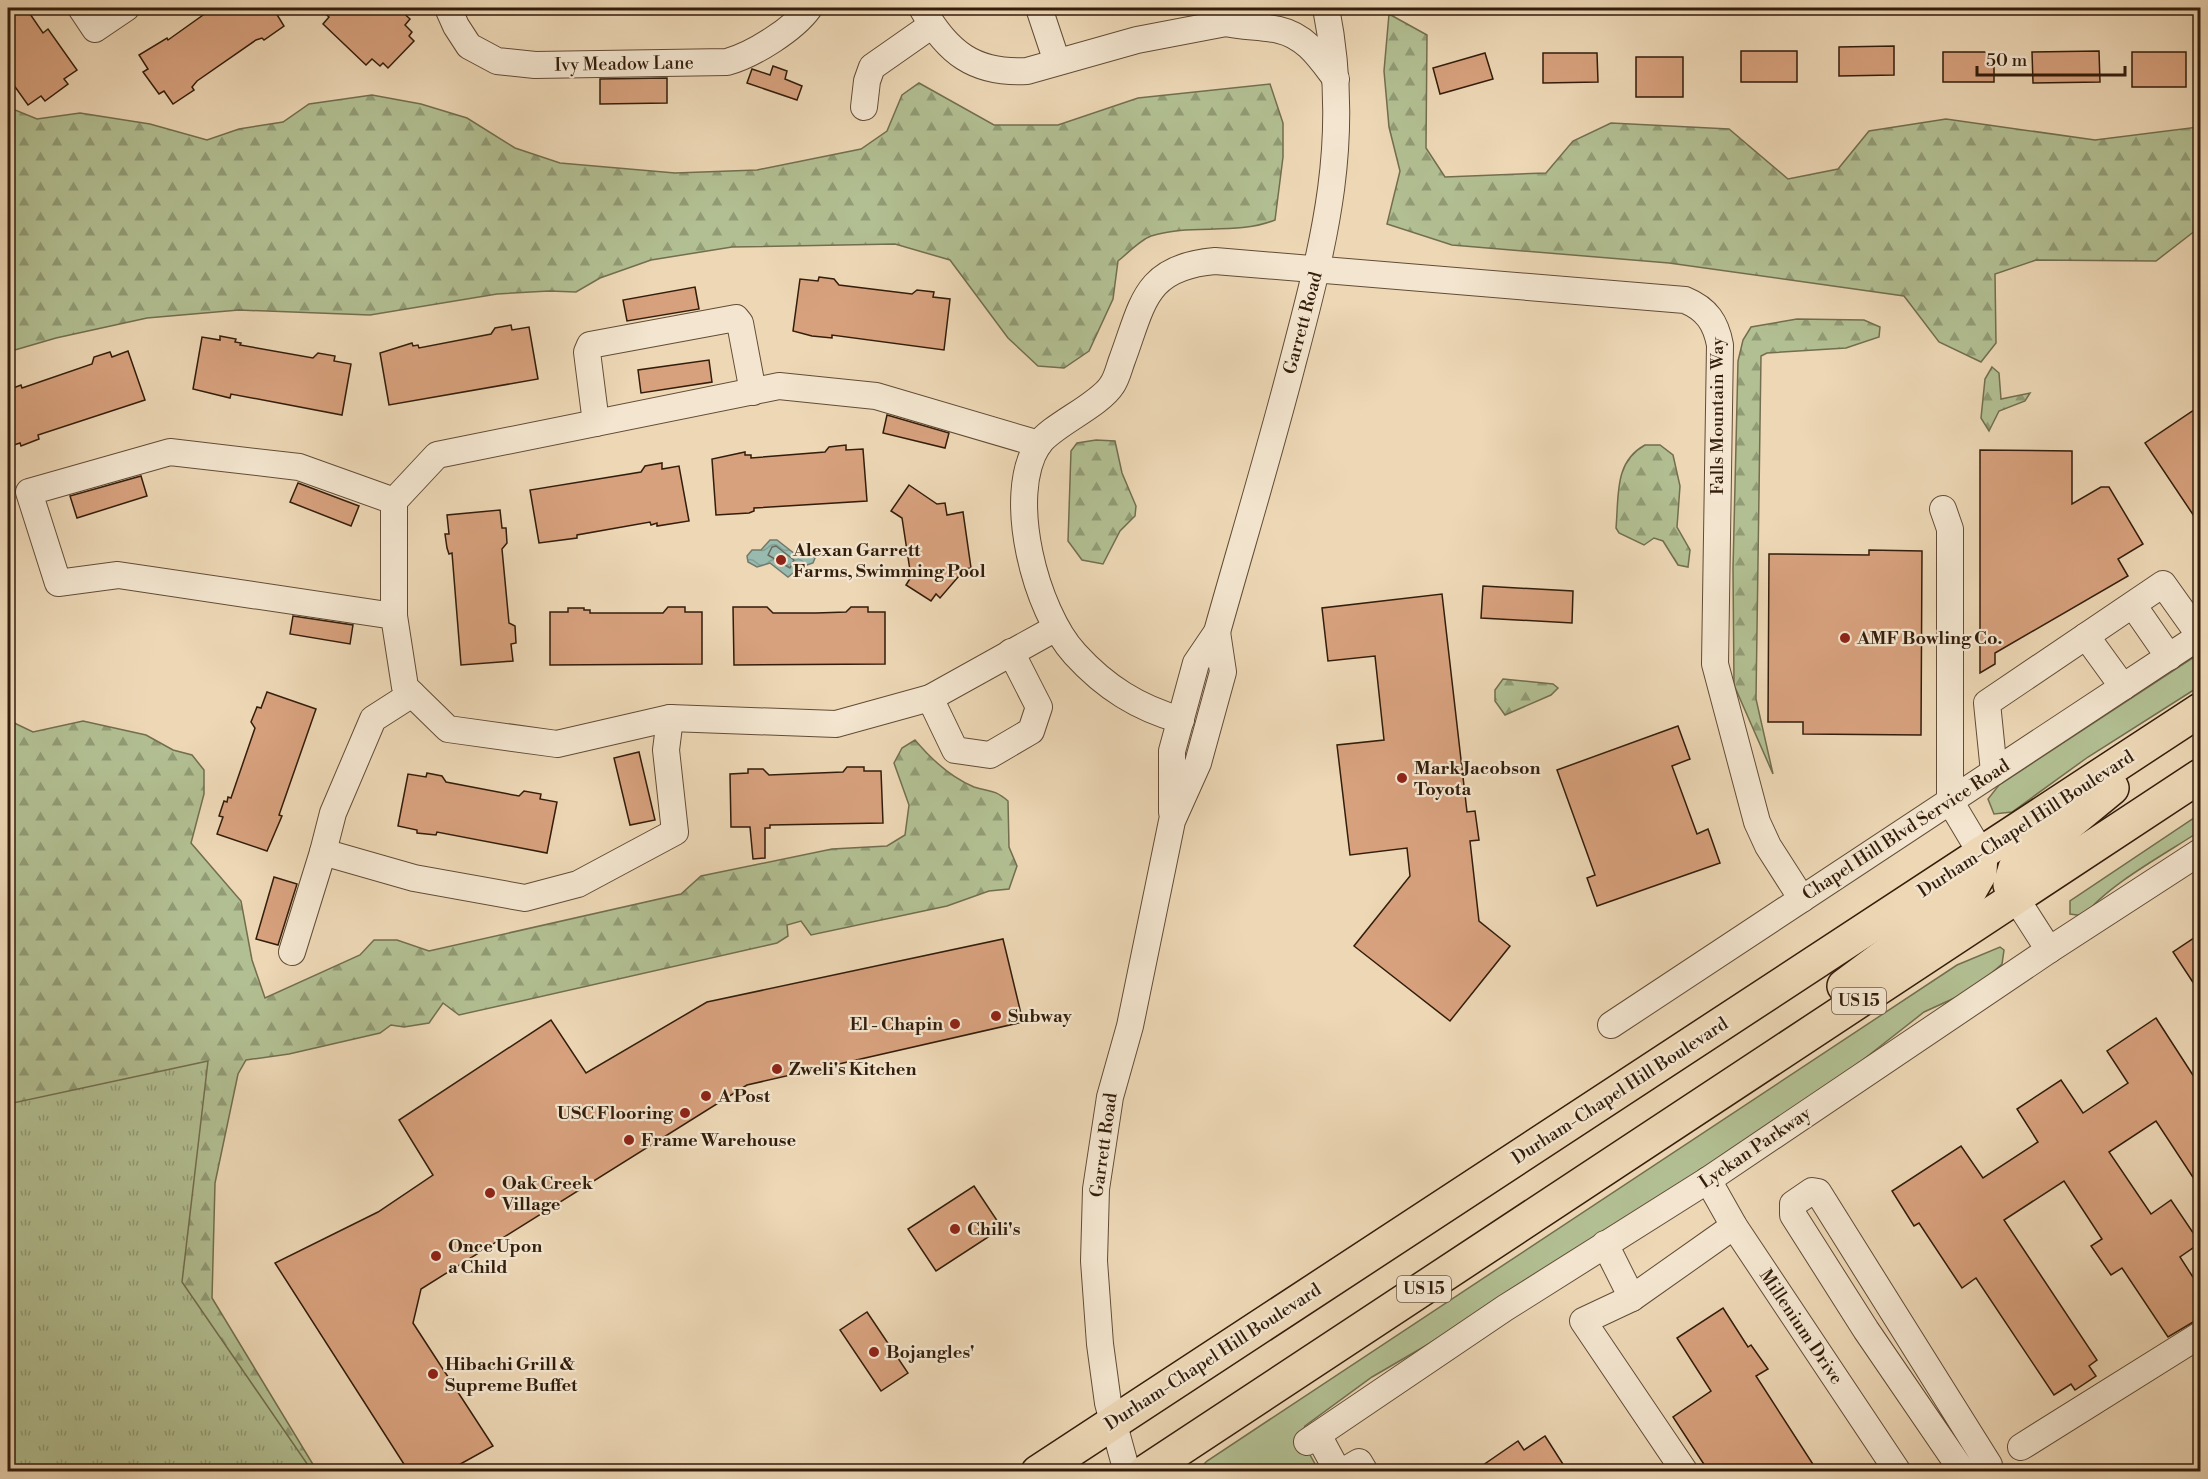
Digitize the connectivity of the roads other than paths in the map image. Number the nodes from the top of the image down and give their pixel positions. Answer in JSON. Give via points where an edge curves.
{"nodes":[{"id":1,"x":81,"y":8,"type":"edge"},
{"id":2,"x":126,"y":8,"type":"edge"},
{"id":3,"x":448,"y":8,"type":"edge"},
{"id":4,"x":809,"y":8,"type":"edge"},
{"id":5,"x":1039,"y":8,"type":"edge"},
{"id":6,"x":1260,"y":8,"type":"edge"},
{"id":7,"x":1326,"y":8,"type":"edge"},
{"id":8,"x":927,"y":16,"type":"edge"},
{"id":9,"x":1226,"y":23,"type":"junction"},
{"id":10,"x":1057,"y":62,"type":"junction"},
{"id":11,"x":1336,"y":79,"type":"junction"},
{"id":12,"x":864,"y":107,"type":"dead end"},
{"id":13,"x":1317,"y":269,"type":"junction"},
{"id":14,"x":753,"y":392,"type":"junction"},
{"id":15,"x":596,"y":423,"type":"junction"},
{"id":16,"x":1039,"y":444,"type":"junction"},
{"id":17,"x":394,"y":501,"type":"junction"},
{"id":18,"x":1943,"y":509,"type":"dead end"},
{"id":19,"x":2133,"y":605,"type":"junction"},
{"id":20,"x":394,"y":616,"type":"junction"},
{"id":21,"x":1056,"y":628,"type":"junction"},
{"id":22,"x":1217,"y":632,"type":"junction"},
{"id":23,"x":2086,"y":636,"type":"junction"},
{"id":24,"x":2200,"y":636,"type":"edge"},
{"id":25,"x":1011,"y":652,"type":"junction"},
{"id":26,"x":2169,"y":657,"type":"junction"},
{"id":27,"x":2123,"y":687,"type":"junction"},
{"id":28,"x":412,"y":694,"type":"junction"},
{"id":29,"x":930,"y":698,"type":"junction"},
{"id":30,"x":2200,"y":711,"type":"edge"},
{"id":31,"x":670,"y":718,"type":"junction"},
{"id":32,"x":1181,"y":720,"type":"junction"},
{"id":33,"x":1994,"y":772,"type":"junction"},
{"id":34,"x":2200,"y":776,"type":"edge"},
{"id":35,"x":1950,"y":801,"type":"junction"},
{"id":36,"x":1172,"y":822,"type":"junction"},
{"id":37,"x":323,"y":852,"type":"junction"},
{"id":38,"x":2200,"y":852,"type":"edge"},
{"id":39,"x":1981,"y":853,"type":"junction"},
{"id":40,"x":2015,"y":897,"type":"junction"},
{"id":41,"x":1802,"y":899,"type":"junction"},
{"id":42,"x":2049,"y":950,"type":"junction"},
{"id":43,"x":292,"y":952,"type":"dead end"},
{"id":44,"x":1611,"y":1025,"type":"dead end"},
{"id":45,"x":1702,"y":1105,"type":"junction"},
{"id":46,"x":1708,"y":1180,"type":"junction"},
{"id":47,"x":1734,"y":1226,"type":"junction"},
{"id":48,"x":1605,"y":1244,"type":"junction"},
{"id":49,"x":1632,"y":1298,"type":"junction"},
{"id":50,"x":2200,"y":1335,"type":"edge"},
{"id":51,"x":1113,"y":1423,"type":"junction"},
{"id":52,"x":2020,"y":1447,"type":"dead end"},
{"id":53,"x":1989,"y":1465,"type":"dead end"},
{"id":54,"x":1038,"y":1472,"type":"edge"},
{"id":55,"x":1127,"y":1472,"type":"edge"},
{"id":56,"x":1145,"y":1472,"type":"edge"},
{"id":57,"x":1340,"y":1472,"type":"edge"},
{"id":58,"x":1365,"y":1472,"type":"edge"},
{"id":59,"x":1685,"y":1472,"type":"edge"},
{"id":60,"x":1898,"y":1472,"type":"edge"},
{"id":61,"x":1963,"y":1472,"type":"edge"}],
"edges":[{"from":1,"to":2,"type":"street","via":[[95,29]]},
{"from":3,"to":4,"type":"street","name":"Ivy Meadow Lane","via":[[469,46],[497,61],[535,65],[727,62],[744,58],[801,18]]},
{"from":5,"to":10,"type":"street"},
{"from":6,"to":9,"type":"street","via":[[1245,10]]},
{"from":7,"to":11,"type":"street","name":"Garrett Road"},
{"from":8,"to":10,"type":"street","via":[[957,54],[981,66],[1012,72]]},
{"from":8,"to":12,"type":"street","via":[[872,67]]},
{"from":9,"to":10,"type":"street","via":[[1137,40]]},
{"from":9,"to":11,"type":"street","via":[[1279,30],[1297,37],[1313,49]]},
{"from":11,"to":13,"type":"street","name":"Garrett Road","via":[[1336,161]]},
{"from":13,"to":16,"type":"street","name":"Falls Mountain Way","via":[[1215,261],[1173,271],[1150,289],[1143,300],[1112,387]]},
{"from":13,"to":22,"type":"street","name":"Garrett Road"},
{"from":13,"to":41,"type":"street","name":"Falls Mountain Way","via":[[1674,298],[1699,306],[1708,315],[1717,327],[1720,345],[1715,664],[1757,822]]},
{"from":14,"to":15,"type":"street"},
{"from":14,"to":15,"type":"street","via":[[736,318],[590,345],[587,352]]},
{"from":14,"to":16,"type":"street","via":[[779,386],[876,396]]},
{"from":15,"to":17,"type":"street","via":[[437,455]]},
{"from":16,"to":21,"type":"street","via":[[1024,489],[1024,517],[1027,547]]},
{"from":17,"to":20,"type":"street"},
{"from":17,"to":20,"type":"street","via":[[299,467],[170,452],[29,492],[58,584],[118,575]]},
{"from":18,"to":35,"type":"street","via":[[1950,529]]},
{"from":19,"to":23,"type":"street"},
{"from":19,"to":24,"type":"street","via":[[2163,584]]},
{"from":19,"to":26,"type":"street"},
{"from":20,"to":28,"type":"street","via":[[405,687]]},
{"from":21,"to":25,"type":"street"},
{"from":21,"to":32,"type":"street","via":[[1073,653],[1119,694]]},
{"from":22,"to":32,"type":"street","name":"Garrett Road","via":[[1196,663]]},
{"from":22,"to":36,"type":"street","name":"Garrett Road","via":[[1223,672],[1198,763]]},
{"from":23,"to":27,"type":"street"},
{"from":23,"to":33,"type":"street","via":[[1987,703]]},
{"from":24,"to":26,"type":"street","name":"Chapel Hill Blvd Service Road"},
{"from":25,"to":29,"type":"street"},
{"from":25,"to":29,"type":"street","via":[[1039,707],[1031,731],[990,755],[955,750]]},
{"from":26,"to":27,"type":"street","name":"Chapel Hill Blvd Service Road"},
{"from":27,"to":33,"type":"street","name":"Chapel Hill Blvd Service Road"},
{"from":28,"to":31,"type":"street","via":[[448,729],[557,744]]},
{"from":28,"to":37,"type":"street","via":[[373,719],[333,813]]},
{"from":29,"to":31,"type":"street","via":[[836,724]]},
{"from":30,"to":39,"type":"highway","name":"Durham-Chapel Hill Boulevard"},
{"from":30,"to":40,"type":"highway","via":[[2017,866],[2010,880]]},
{"from":31,"to":37,"type":"street","via":[[666,750],[675,832],[578,884],[525,898],[414,878]]},
{"from":32,"to":36,"type":"street","name":"Garrett Road","via":[[1172,751]]},
{"from":33,"to":35,"type":"street","name":"Chapel Hill Blvd Service Road"},
{"from":34,"to":40,"type":"highway","number":"US 15"},
{"from":35,"to":39,"type":"street"},
{"from":35,"to":41,"type":"street","name":"Chapel Hill Blvd Service Road"},
{"from":36,"to":51,"type":"street","name":"Garrett Road","via":[[1130,1026],[1110,1097],[1096,1189],[1096,1301]]},
{"from":37,"to":43,"type":"street"},
{"from":38,"to":42,"type":"street","name":"Lyckan Parkway"},
{"from":39,"to":45,"type":"highway","via":[[1980,873],[1968,894],[1807,1016]]},
{"from":39,"to":51,"type":"highway","name":"Durham-Chapel Hill Boulevard"},
{"from":40,"to":42,"type":"street"},
{"from":40,"to":45,"type":"highway","number":"US 15"},
{"from":41,"to":44,"type":"street","name":"Chapel Hill Blvd Service Road"},
{"from":42,"to":46,"type":"street","name":"Lyckan Parkway"},
{"from":45,"to":56,"type":"highway","number":"US 15"},
{"from":46,"to":47,"type":"street","name":"Millenium Drive"},
{"from":46,"to":48,"type":"street","name":"Lyckan Parkway"},
{"from":47,"to":49,"type":"street"},
{"from":47,"to":60,"type":"street","name":"Millenium Drive"},
{"from":48,"to":49,"type":"street"},
{"from":48,"to":57,"type":"street","name":"Lyckan Parkway","via":[[1313,1438]]},
{"from":49,"to":59,"type":"street","via":[[1584,1321]]},
{"from":50,"to":52,"type":"street"},
{"from":51,"to":54,"type":"highway","name":"Durham-Chapel Hill Boulevard"},
{"from":51,"to":55,"type":"street","name":"Garrett Road"},
{"from":53,"to":61,"type":"street","via":[[1825,1202],[1818,1192],[1812,1191],[1793,1204],[1793,1215]]},
{"from":57,"to":58,"type":"street","via":[[1359,1462]]}]}
